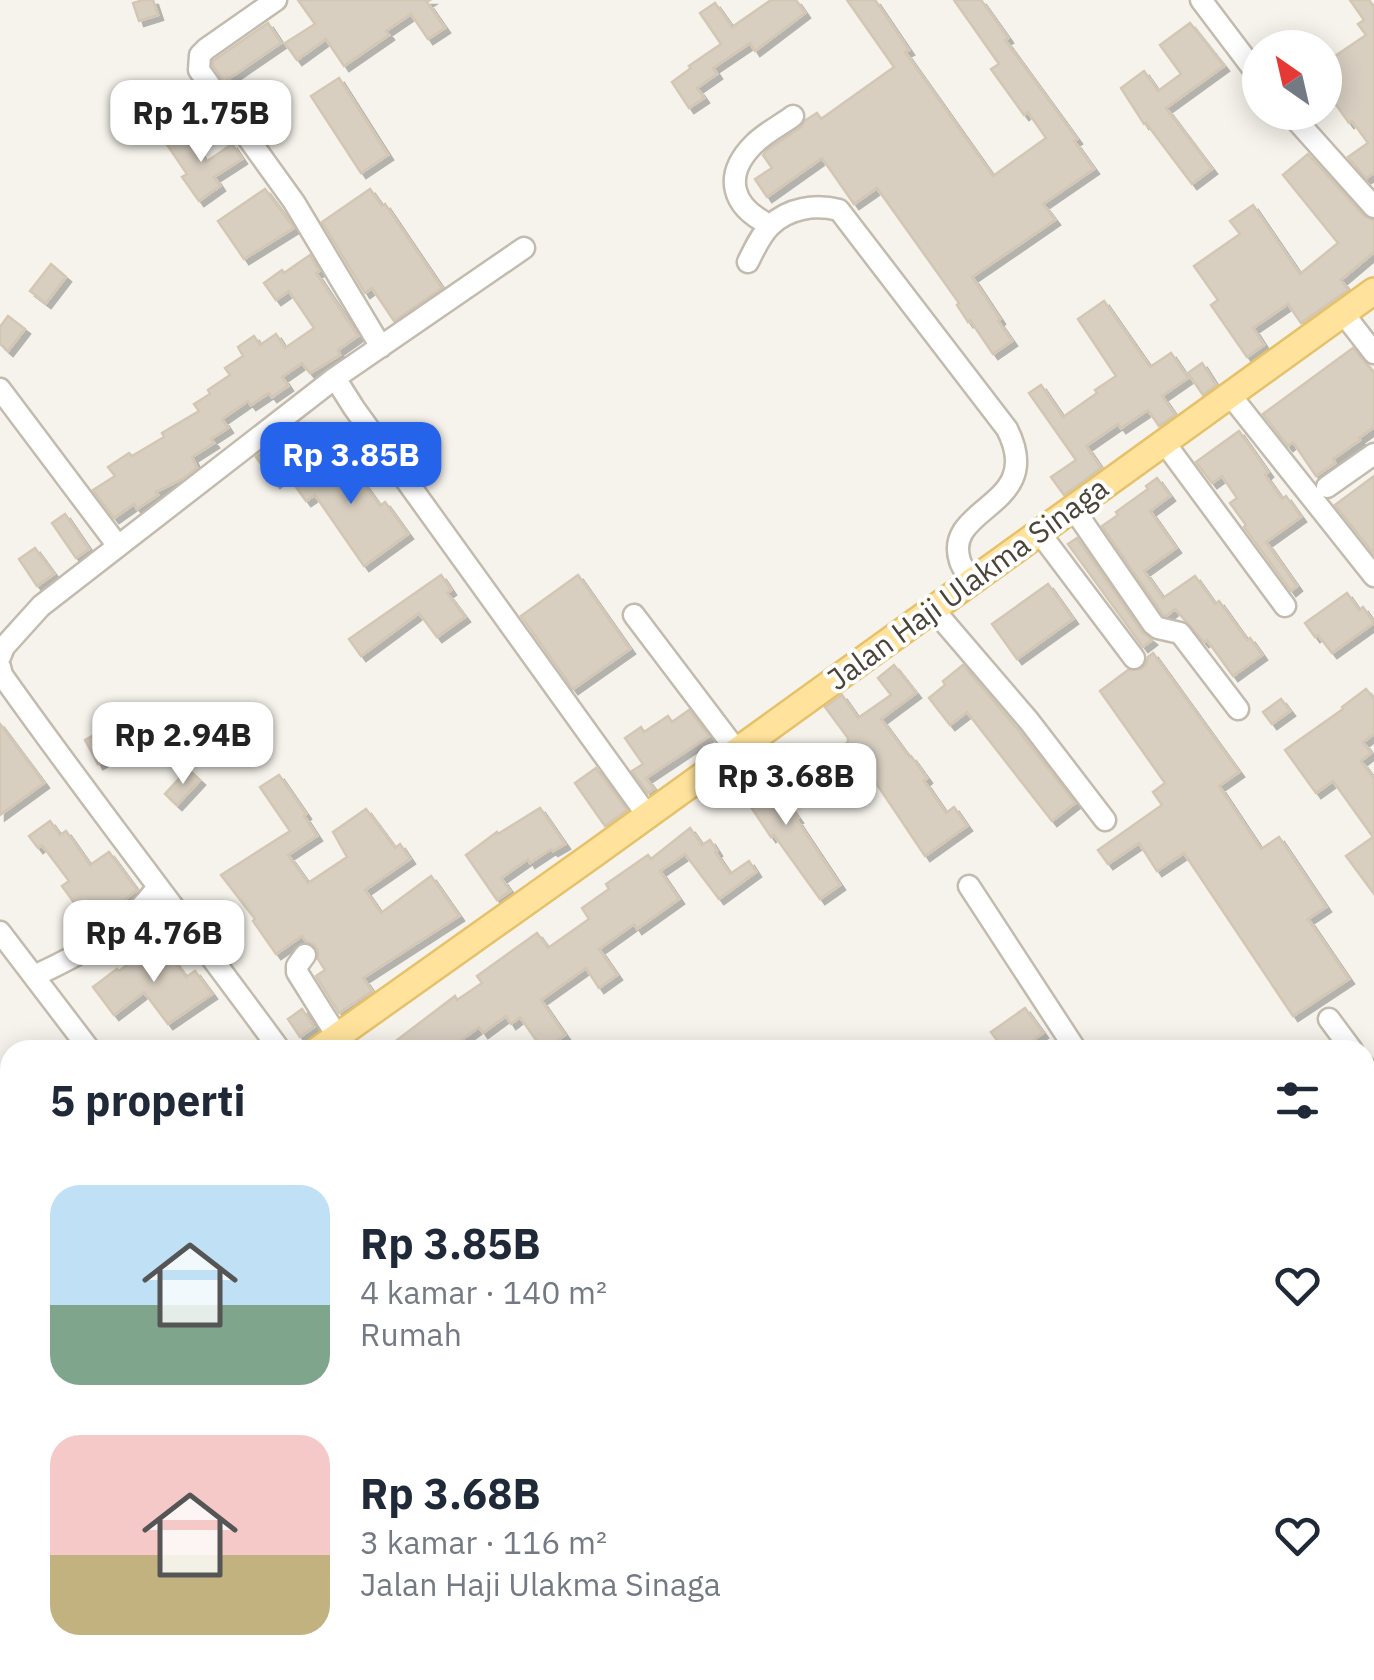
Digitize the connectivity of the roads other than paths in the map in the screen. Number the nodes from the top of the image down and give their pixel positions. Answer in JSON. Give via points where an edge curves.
{"nodes":[{"id":1,"x":276,"y":0,"type":"edge"},
{"id":2,"x":1201,"y":0,"type":"edge"},
{"id":3,"x":1242,"y":54,"type":"edge"},
{"id":4,"x":794,"y":116,"type":"dead end"},
{"id":5,"x":1305,"y":130,"type":"edge"},
{"id":6,"x":1374,"y":207,"type":"edge"},
{"id":7,"x":770,"y":226,"type":"junction"},
{"id":8,"x":524,"y":248,"type":"dead end"},
{"id":9,"x":748,"y":262,"type":"dead end"},
{"id":10,"x":1374,"y":291,"type":"edge"},
{"id":11,"x":1344,"y":313,"type":"junction"},
{"id":12,"x":382,"y":346,"type":"junction"},
{"id":13,"x":1374,"y":353,"type":"edge"},
{"id":14,"x":335,"y":378,"type":"junction"},
{"id":15,"x":0,"y":388,"type":"edge"},
{"id":16,"x":1230,"y":396,"type":"junction"},
{"id":17,"x":1164,"y":442,"type":"junction"},
{"id":18,"x":1374,"y":454,"type":"edge"},
{"id":19,"x":1327,"y":487,"type":"dead end"},
{"id":20,"x":1073,"y":508,"type":"junction"},
{"id":21,"x":1039,"y":532,"type":"junction"},
{"id":22,"x":118,"y":546,"type":"junction"},
{"id":23,"x":1374,"y":576,"type":"edge"},
{"id":24,"x":972,"y":581,"type":"junction"},
{"id":25,"x":1285,"y":606,"type":"dead end"},
{"id":26,"x":933,"y":609,"type":"junction"},
{"id":27,"x":634,"y":615,"type":"dead end"},
{"id":28,"x":0,"y":657,"type":"edge"},
{"id":29,"x":1134,"y":658,"type":"dead end"},
{"id":30,"x":0,"y":666,"type":"edge"},
{"id":31,"x":1238,"y":709,"type":"dead end"},
{"id":32,"x":736,"y":751,"type":"junction"},
{"id":33,"x":647,"y":815,"type":"junction"},
{"id":34,"x":1105,"y":820,"type":"dead end"},
{"id":35,"x":968,"y":886,"type":"dead end"},
{"id":36,"x":158,"y":887,"type":"junction"},
{"id":37,"x":0,"y":932,"type":"edge"},
{"id":38,"x":304,"y":956,"type":"dead end"},
{"id":39,"x":34,"y":976,"type":"junction"},
{"id":40,"x":1329,"y":1018,"type":"dead end"},
{"id":41,"x":82,"y":1040,"type":"edge"},
{"id":42,"x":273,"y":1040,"type":"edge"},
{"id":43,"x":326,"y":1040,"type":"edge"},
{"id":44,"x":331,"y":1040,"type":"edge"},
{"id":45,"x":1069,"y":1040,"type":"edge"},
{"id":46,"x":1345,"y":1040,"type":"edge"}],
"edges":[{"from":1,"to":12,"type":"street","via":[[206,49],[199,70],[294,202]]},
{"from":2,"to":3,"type":"street"},
{"from":4,"to":7,"type":"street","via":[[755,143],[736,172],[742,207]]},
{"from":5,"to":6,"type":"street"},
{"from":7,"to":9,"type":"street"},
{"from":7,"to":24,"type":"street","via":[[804,208],[839,210],[1007,429],[1018,461],[1014,479],[964,529],[958,549]]},
{"from":8,"to":12,"type":"street"},
{"from":10,"to":11,"type":"main road","name":"Jalan Haji Ulakma Sinaga"},
{"from":11,"to":13,"type":"street"},
{"from":11,"to":16,"type":"main road","name":"Jalan Haji Ulakma Sinaga"},
{"from":12,"to":14,"type":"street"},
{"from":14,"to":22,"type":"street"},
{"from":14,"to":33,"type":"street"},
{"from":15,"to":22,"type":"street"},
{"from":16,"to":17,"type":"main road","name":"Jalan Haji Ulakma Sinaga"},
{"from":16,"to":23,"type":"street"},
{"from":17,"to":20,"type":"main road","name":"Jalan Haji Ulakma Sinaga"},
{"from":17,"to":25,"type":"street"},
{"from":18,"to":19,"type":"street"},
{"from":20,"to":21,"type":"main road","name":"Jalan Haji Ulakma Sinaga"},
{"from":20,"to":31,"type":"street","via":[[1154,624],[1180,633]]},
{"from":21,"to":24,"type":"main road","name":"Jalan Haji Ulakma Sinaga"},
{"from":21,"to":29,"type":"street"},
{"from":22,"to":28,"type":"street","via":[[41,606]]},
{"from":24,"to":26,"type":"main road","name":"Jalan Haji Ulakma Sinaga"},
{"from":26,"to":32,"type":"main road","name":"Jalan Haji Ulakma Sinaga"},
{"from":26,"to":34,"type":"street"},
{"from":27,"to":32,"type":"street"},
{"from":30,"to":36,"type":"street"},
{"from":32,"to":33,"type":"main road","name":"Jalan Haji Ulakma Sinaga"},
{"from":33,"to":44,"type":"main road","name":"Jalan Haji Ulakma Sinaga"},
{"from":35,"to":45,"type":"street"},
{"from":36,"to":39,"type":"street","via":[[113,932]]},
{"from":36,"to":42,"type":"street"},
{"from":37,"to":39,"type":"street"},
{"from":38,"to":43,"type":"street","via":[[297,972]]},
{"from":39,"to":41,"type":"street"},
{"from":40,"to":46,"type":"street"}]}
